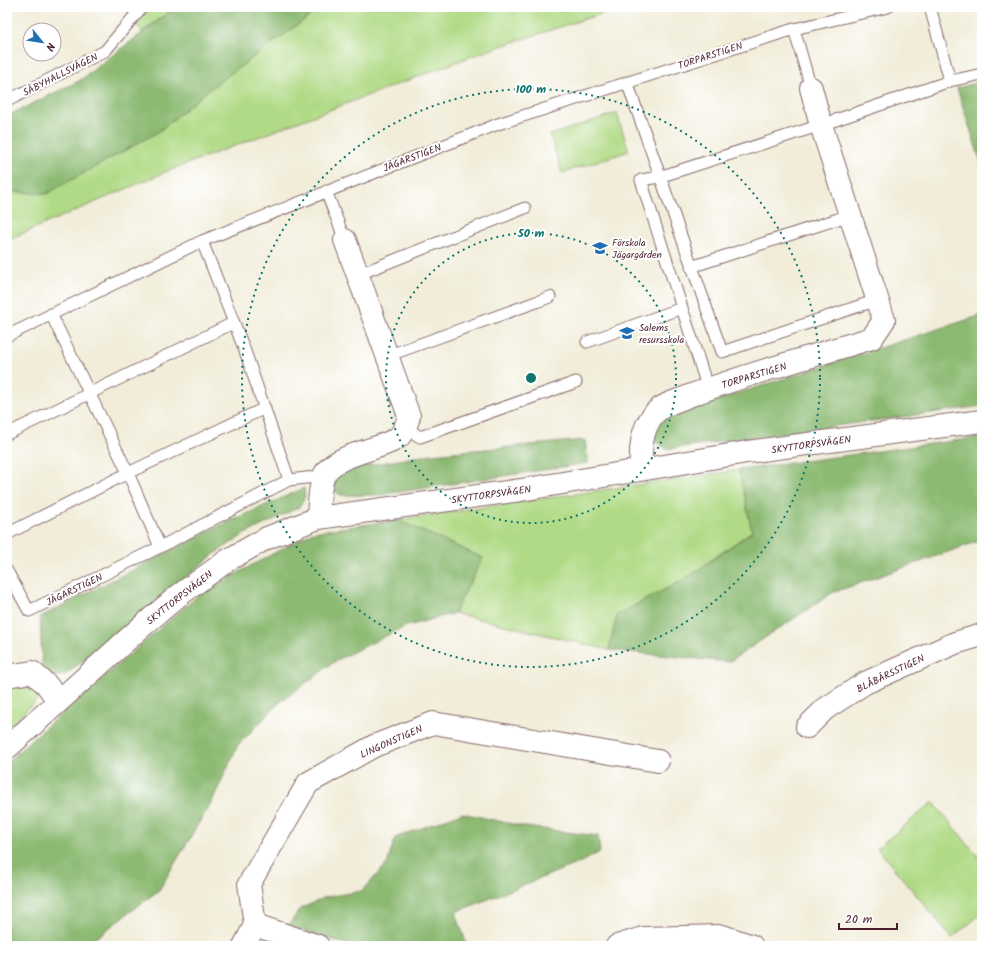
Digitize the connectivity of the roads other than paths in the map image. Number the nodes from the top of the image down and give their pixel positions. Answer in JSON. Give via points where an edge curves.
{"nodes":[{"id":1,"x":142,"y":7,"type":"edge"},
{"id":2,"x":888,"y":7,"type":"edge"},
{"id":3,"x":930,"y":7,"type":"edge"},
{"id":4,"x":794,"y":29,"type":"junction"},
{"id":5,"x":982,"y":74,"type":"edge"},
{"id":6,"x":950,"y":81,"type":"junction"},
{"id":7,"x":627,"y":82,"type":"junction"},
{"id":8,"x":811,"y":88,"type":"joint"},
{"id":9,"x":7,"y":101,"type":"edge"},
{"id":10,"x":498,"y":124,"type":"joint"},
{"id":11,"x":821,"y":125,"type":"junction"},
{"id":12,"x":659,"y":177,"type":"junction"},
{"id":13,"x":326,"y":191,"type":"junction"},
{"id":14,"x":525,"y":208,"type":"dead end"},
{"id":15,"x":850,"y":215,"type":"junction"},
{"id":16,"x":345,"y":240,"type":"joint"},
{"id":17,"x":202,"y":241,"type":"junction"},
{"id":18,"x":691,"y":267,"type":"junction"},
{"id":19,"x":357,"y":275,"type":"junction"},
{"id":20,"x":550,"y":297,"type":"dead end"},
{"id":21,"x":877,"y":300,"type":"junction"},
{"id":22,"x":682,"y":308,"type":"junction"},
{"id":23,"x":51,"y":314,"type":"junction"},
{"id":24,"x":234,"y":323,"type":"junction"},
{"id":25,"x":7,"y":336,"type":"edge"},
{"id":26,"x":587,"y":342,"type":"dead end"},
{"id":27,"x":387,"y":356,"type":"junction"},
{"id":28,"x":576,"y":382,"type":"dead end"},
{"id":29,"x":708,"y":389,"type":"junction"},
{"id":30,"x":89,"y":394,"type":"junction"},
{"id":31,"x":265,"y":408,"type":"junction"},
{"id":32,"x":982,"y":421,"type":"edge"},
{"id":33,"x":406,"y":428,"type":"junction"},
{"id":34,"x":7,"y":434,"type":"edge"},
{"id":35,"x":641,"y":469,"type":"junction"},
{"id":36,"x":128,"y":473,"type":"junction"},
{"id":37,"x":323,"y":476,"type":"junction"},
{"id":38,"x":289,"y":480,"type":"junction"},
{"id":39,"x":318,"y":518,"type":"junction"},
{"id":40,"x":7,"y":534,"type":"edge"},
{"id":41,"x":160,"y":547,"type":"junction"},
{"id":42,"x":7,"y":571,"type":"edge"},
{"id":43,"x":982,"y":635,"type":"edge"},
{"id":44,"x":7,"y":676,"type":"edge"},
{"id":45,"x":58,"y":701,"type":"junction"},
{"id":46,"x":807,"y":728,"type":"dead end"},
{"id":47,"x":7,"y":748,"type":"edge"},
{"id":48,"x":658,"y":761,"type":"dead end"},
{"id":49,"x":255,"y":925,"type":"junction"},
{"id":50,"x":244,"y":946,"type":"edge"},
{"id":51,"x":318,"y":946,"type":"edge"},
{"id":52,"x":617,"y":946,"type":"edge"},
{"id":53,"x":752,"y":946,"type":"edge"}],
"edges":[{"from":1,"to":9,"type":"lane","name":"SÄBYHALLSVÄGEN","via":[[105,51]]},
{"from":2,"to":4,"type":"lane","name":"TORPARSTIGEN"},
{"from":3,"to":6,"type":"lane"},
{"from":4,"to":7,"type":"lane","name":"TORPARSTIGEN"},
{"from":4,"to":8,"type":"lane","name":"TORPARSTIGEN"},
{"from":5,"to":6,"type":"lane"},
{"from":6,"to":11,"type":"lane"},
{"from":7,"to":10,"type":"lane","name":"TORPARSTIGEN"},
{"from":7,"to":12,"type":"lane"},
{"from":8,"to":11,"type":"street","name":"TORPARSTIGEN"},
{"from":10,"to":13,"type":"lane","name":"JÄGARSTIGEN"},
{"from":11,"to":12,"type":"lane"},
{"from":11,"to":15,"type":"street","name":"TORPARSTIGEN"},
{"from":12,"to":18,"type":"lane"},
{"from":12,"to":22,"type":"lane","via":[[641,180]]},
{"from":13,"to":16,"type":"lane"},
{"from":13,"to":17,"type":"lane","name":"JÄGARSTIGEN"},
{"from":14,"to":19,"type":"lane"},
{"from":15,"to":18,"type":"lane"},
{"from":15,"to":21,"type":"street","name":"TORPARSTIGEN"},
{"from":16,"to":19,"type":"street"},
{"from":17,"to":23,"type":"lane","name":"JÄGARSTIGEN"},
{"from":17,"to":24,"type":"lane"},
{"from":18,"to":21,"type":"lane","via":[[722,352]]},
{"from":19,"to":27,"type":"street"},
{"from":20,"to":27,"type":"lane"},
{"from":21,"to":29,"type":"street","name":"TORPARSTIGEN","via":[[884,320],[872,338]]},
{"from":22,"to":26,"type":"lane"},
{"from":22,"to":29,"type":"lane"},
{"from":23,"to":25,"type":"lane","name":"JÄGARSTIGEN"},
{"from":23,"to":30,"type":"lane"},
{"from":24,"to":30,"type":"lane"},
{"from":24,"to":31,"type":"lane"},
{"from":27,"to":33,"type":"street","via":[[409,416]]},
{"from":28,"to":33,"type":"lane","via":[[420,437]]},
{"from":29,"to":35,"type":"street","name":"TORPARSTIGEN","via":[[667,405],[654,413],[644,431],[640,453]]},
{"from":30,"to":34,"type":"lane"},
{"from":30,"to":36,"type":"lane"},
{"from":31,"to":36,"type":"lane"},
{"from":31,"to":38,"type":"lane"},
{"from":32,"to":35,"type":"street","name":"SKYTTORPSVÄGEN"},
{"from":33,"to":37,"type":"street","via":[[396,439],[338,461]]},
{"from":35,"to":39,"type":"street","name":"SKYTTORPSVÄGEN","via":[[521,490]]},
{"from":36,"to":40,"type":"lane"},
{"from":36,"to":41,"type":"lane"},
{"from":37,"to":38,"type":"lane","name":"JÄGARSTIGEN"},
{"from":37,"to":39,"type":"street"},
{"from":38,"to":41,"type":"lane","name":"JÄGARSTIGEN"},
{"from":39,"to":45,"type":"street","name":"SKYTTORPSVÄGEN","via":[[267,538],[228,560],[173,601]]},
{"from":41,"to":42,"type":"lane","name":"JÄGARSTIGEN","via":[[29,611]]},
{"from":43,"to":46,"type":"street","name":"BLÅBÄRSSTIGEN","via":[[955,643],[866,683],[825,709]]},
{"from":44,"to":45,"type":"street","via":[[32,672],[47,685]]},
{"from":45,"to":47,"type":"street","name":"SKYTTORPSVÄGEN"},
{"from":48,"to":49,"type":"street","name":"LINGONSTIGEN","via":[[432,723],[374,746],[308,783],[249,884]]},
{"from":49,"to":50,"type":"street"},
{"from":49,"to":51,"type":"street"},
{"from":52,"to":53,"type":"street","via":[[643,938],[722,936]]}]}
